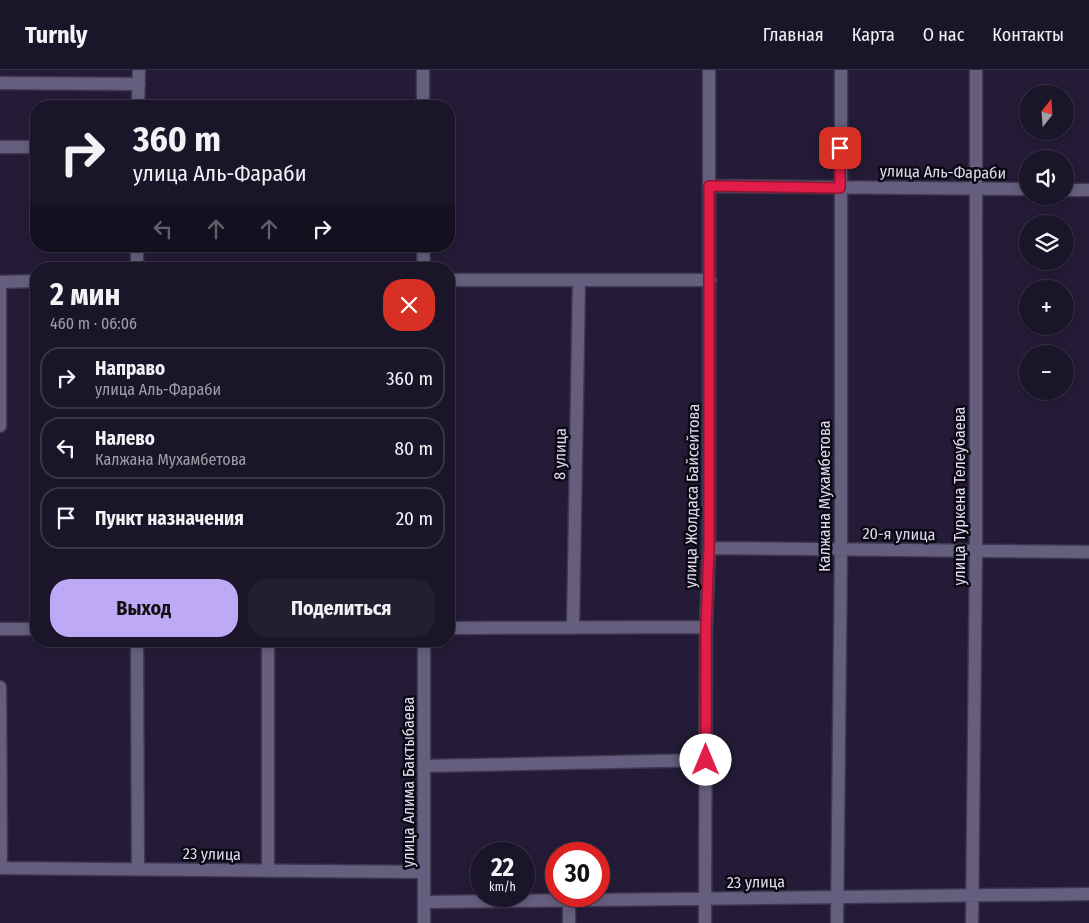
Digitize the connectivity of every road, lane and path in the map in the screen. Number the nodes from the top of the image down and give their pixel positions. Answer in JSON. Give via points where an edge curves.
{"nodes":[{"id":1,"x":139,"y":70,"type":"edge"},
{"id":2,"x":423,"y":70,"type":"edge"},
{"id":3,"x":709,"y":70,"type":"edge"},
{"id":4,"x":841,"y":70,"type":"edge"},
{"id":5,"x":976,"y":70,"type":"edge"},
{"id":6,"x":0,"y":83,"type":"edge"},
{"id":7,"x":139,"y":84,"type":"junction"},
{"id":8,"x":138,"y":100,"type":"edge"},
{"id":9,"x":422,"y":100,"type":"edge"},
{"id":10,"x":0,"y":147,"type":"edge"},
{"id":11,"x":30,"y":147,"type":"edge"},
{"id":12,"x":709,"y":186,"type":"junction"},
{"id":13,"x":840,"y":188,"type":"junction"},
{"id":14,"x":975,"y":189,"type":"junction"},
{"id":15,"x":1019,"y":189,"type":"edge"},
{"id":16,"x":1074,"y":190,"type":"edge"},
{"id":17,"x":1089,"y":190,"type":"edge"},
{"id":18,"x":455,"y":280,"type":"edge"},
{"id":19,"x":579,"y":280,"type":"junction"},
{"id":20,"x":710,"y":280,"type":"junction"},
{"id":21,"x":30,"y":281,"type":"edge"},
{"id":22,"x":0,"y":282,"type":"edge"},
{"id":23,"x":0,"y":426,"type":"edge"},
{"id":24,"x":709,"y":548,"type":"junction"},
{"id":25,"x":841,"y":549,"type":"junction"},
{"id":26,"x":976,"y":551,"type":"junction"},
{"id":27,"x":1089,"y":552,"type":"edge"},
{"id":28,"x":706,"y":627,"type":"junction"},
{"id":29,"x":455,"y":628,"type":"edge"},
{"id":30,"x":573,"y":628,"type":"junction"},
{"id":31,"x":0,"y":629,"type":"edge"},
{"id":32,"x":30,"y":629,"type":"edge"},
{"id":33,"x":136,"y":647,"type":"edge"},
{"id":34,"x":268,"y":647,"type":"edge"},
{"id":35,"x":424,"y":647,"type":"edge"},
{"id":36,"x":0,"y":686,"type":"edge"},
{"id":37,"x":706,"y":760,"type":"junction"},
{"id":38,"x":424,"y":766,"type":"junction"},
{"id":39,"x":1,"y":868,"type":"edge"},
{"id":40,"x":138,"y":869,"type":"junction"},
{"id":41,"x":268,"y":871,"type":"junction"},
{"id":42,"x":424,"y":872,"type":"junction"},
{"id":43,"x":1089,"y":894,"type":"edge"},
{"id":44,"x":972,"y":896,"type":"junction"},
{"id":45,"x":837,"y":897,"type":"junction"},
{"id":46,"x":705,"y":898,"type":"junction"},
{"id":47,"x":610,"y":899,"type":"edge"},
{"id":48,"x":545,"y":900,"type":"edge"},
{"id":49,"x":424,"y":902,"type":"junction"},
{"id":50,"x":569,"y":907,"type":"edge"},
{"id":51,"x":424,"y":923,"type":"edge"},
{"id":52,"x":569,"y":923,"type":"edge"},
{"id":53,"x":705,"y":923,"type":"edge"},
{"id":54,"x":837,"y":923,"type":"edge"},
{"id":55,"x":972,"y":923,"type":"edge"}],
"edges":[{"from":1,"to":7,"type":"street"},
{"from":2,"to":9,"type":"street"},
{"from":3,"to":12,"type":"street","name":"улица Жолдаса Байсейтова"},
{"from":4,"to":13,"type":"street","name":"Калжана Мухамбетова"},
{"from":5,"to":14,"type":"street","name":"улица Туркена Телеубаева"},
{"from":6,"to":7,"type":"street"},
{"from":7,"to":8,"type":"street"},
{"from":10,"to":11,"type":"street"},
{"from":12,"to":13,"type":"street","name":"улица Аль-Фараби"},
{"from":12,"to":20,"type":"street","name":"улица Жолдаса Байсейтова"},
{"from":13,"to":14,"type":"street","name":"улица Аль-Фараби"},
{"from":13,"to":25,"type":"street","name":"Калжана Мухамбетова"},
{"from":14,"to":15,"type":"street","name":"улица Аль-Фараби"},
{"from":14,"to":26,"type":"street","name":"улица Туркена Телеубаева"},
{"from":16,"to":17,"type":"street"},
{"from":18,"to":19,"type":"street"},
{"from":19,"to":20,"type":"street"},
{"from":19,"to":30,"type":"street","name":"8 улица"},
{"from":20,"to":24,"type":"street","name":"улица Жолдаса Байсейтова"},
{"from":21,"to":22,"type":"street"},
{"from":22,"to":23,"type":"street"},
{"from":24,"to":25,"type":"street","name":"20-я улица"},
{"from":24,"to":28,"type":"street","name":"улица Жолдаса Байсейтова"},
{"from":25,"to":26,"type":"street","name":"20-я улица"},
{"from":25,"to":45,"type":"street","name":"Калжана Мухамбетова"},
{"from":26,"to":27,"type":"street","name":"20-я улица"},
{"from":26,"to":44,"type":"street","name":"улица Туркена Телеубаева"},
{"from":28,"to":30,"type":"street"},
{"from":28,"to":37,"type":"street","name":"улица Жолдаса Байсейтова"},
{"from":29,"to":30,"type":"street"},
{"from":31,"to":32,"type":"street"},
{"from":33,"to":40,"type":"street"},
{"from":34,"to":41,"type":"street"},
{"from":35,"to":38,"type":"street","name":"улица Алима Бактыбаева"},
{"from":36,"to":39,"type":"street"},
{"from":37,"to":38,"type":"street"},
{"from":37,"to":46,"type":"street","name":"улица Жолдаса Байсейтова"},
{"from":38,"to":42,"type":"street","name":"улица Алима Бактыбаева"},
{"from":39,"to":40,"type":"street","name":"23 улица"},
{"from":40,"to":41,"type":"street","name":"23 улица"},
{"from":41,"to":42,"type":"street","name":"23 улица"},
{"from":42,"to":49,"type":"street","name":"улица Алима Бактыбаева"},
{"from":43,"to":44,"type":"street","name":"23 улица"},
{"from":44,"to":45,"type":"street","name":"23 улица"},
{"from":44,"to":55,"type":"street","name":"улица Туркена Телеубаева"},
{"from":45,"to":46,"type":"street","name":"23 улица"},
{"from":45,"to":54,"type":"street","name":"Калжана Мухамбетова"},
{"from":46,"to":47,"type":"street","name":"23 улица"},
{"from":46,"to":53,"type":"street","name":"улица Жолдаса Байсейтова"},
{"from":48,"to":49,"type":"street","name":"23 улица"},
{"from":49,"to":51,"type":"street","name":"улица Алима Бактыбаева"},
{"from":50,"to":52,"type":"street"}]}
